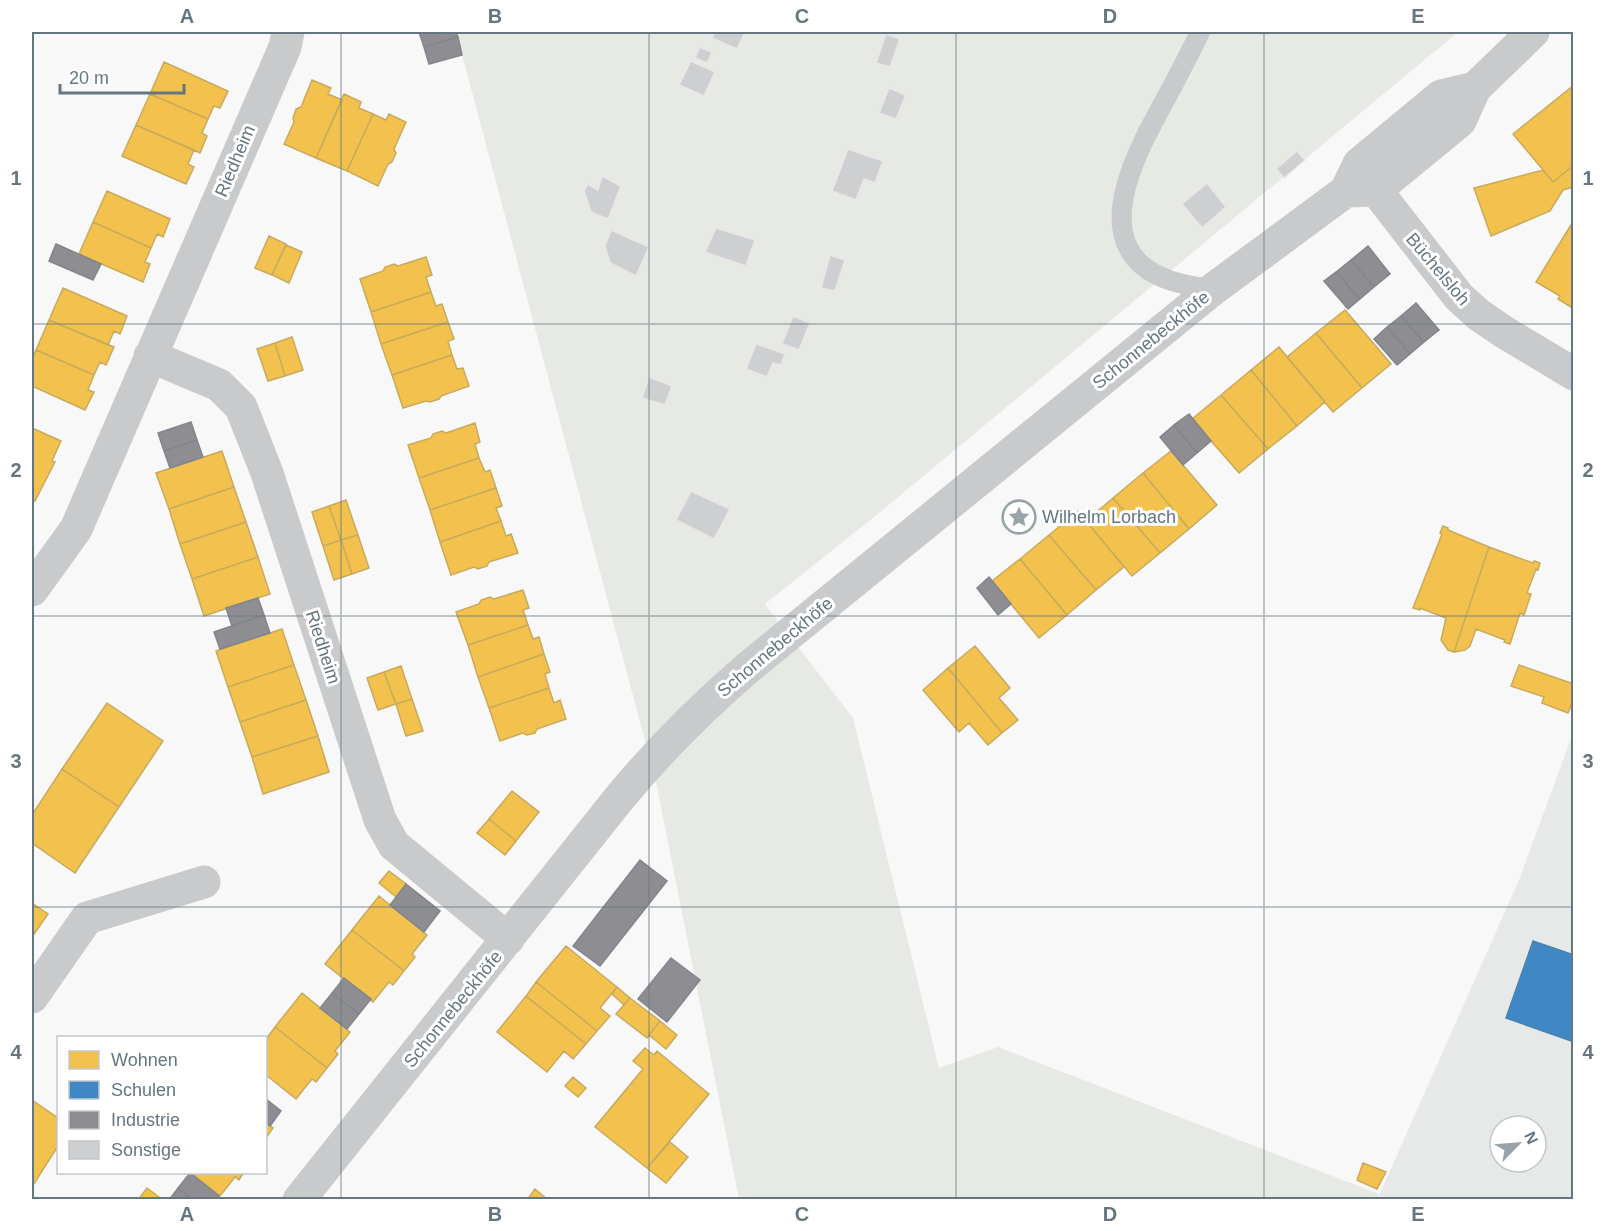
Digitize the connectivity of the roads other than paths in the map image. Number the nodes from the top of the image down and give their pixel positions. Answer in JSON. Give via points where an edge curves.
{"nodes":[{"id":1,"x":288,"y":32,"type":"edge"},
{"id":2,"x":1200,"y":32,"type":"edge"},
{"id":3,"x":1533,"y":32,"type":"edge"},
{"id":4,"x":1361,"y":190,"type":"junction"},
{"id":5,"x":1212,"y":290,"type":"junction"},
{"id":6,"x":150,"y":356,"type":"junction"},
{"id":7,"x":1574,"y":374,"type":"edge"},
{"id":8,"x":32,"y":590,"type":"edge"},
{"id":9,"x":204,"y":882,"type":"dead end"},
{"id":10,"x":508,"y":939,"type":"junction"},
{"id":11,"x":32,"y":997,"type":"edge"},
{"id":12,"x":299,"y":1200,"type":"edge"}],
"edges":[{"from":1,"to":6,"type":"street","name":"Riedheim","via":[[285,47]]},
{"from":2,"to":5,"type":"lane","via":[[1145,137],[1125,190],[1122,222],[1127,245],[1144,267],[1170,281]]},
{"from":3,"to":4,"type":"street","name":"Schonnebeckhöfe","via":[[1475,88],[1441,96],[1359,164]]},
{"from":4,"to":5,"type":"street","name":"Schonnebeckhöfe"},
{"from":4,"to":7,"type":"street","name":"Büchelsloh","via":[[1479,315]]},
{"from":5,"to":10,"type":"street","name":"Schonnebeckhöfe","via":[[702,708],[633,782]]},
{"from":6,"to":8,"type":"street","name":"Riedheim","via":[[76,530]]},
{"from":6,"to":10,"type":"street","name":"Riedheim","via":[[219,385],[242,407],[380,820],[394,844]]},
{"from":9,"to":11,"type":"street","via":[[87,918]]},
{"from":10,"to":12,"type":"street","name":"Schonnebeckhöfe"}]}
